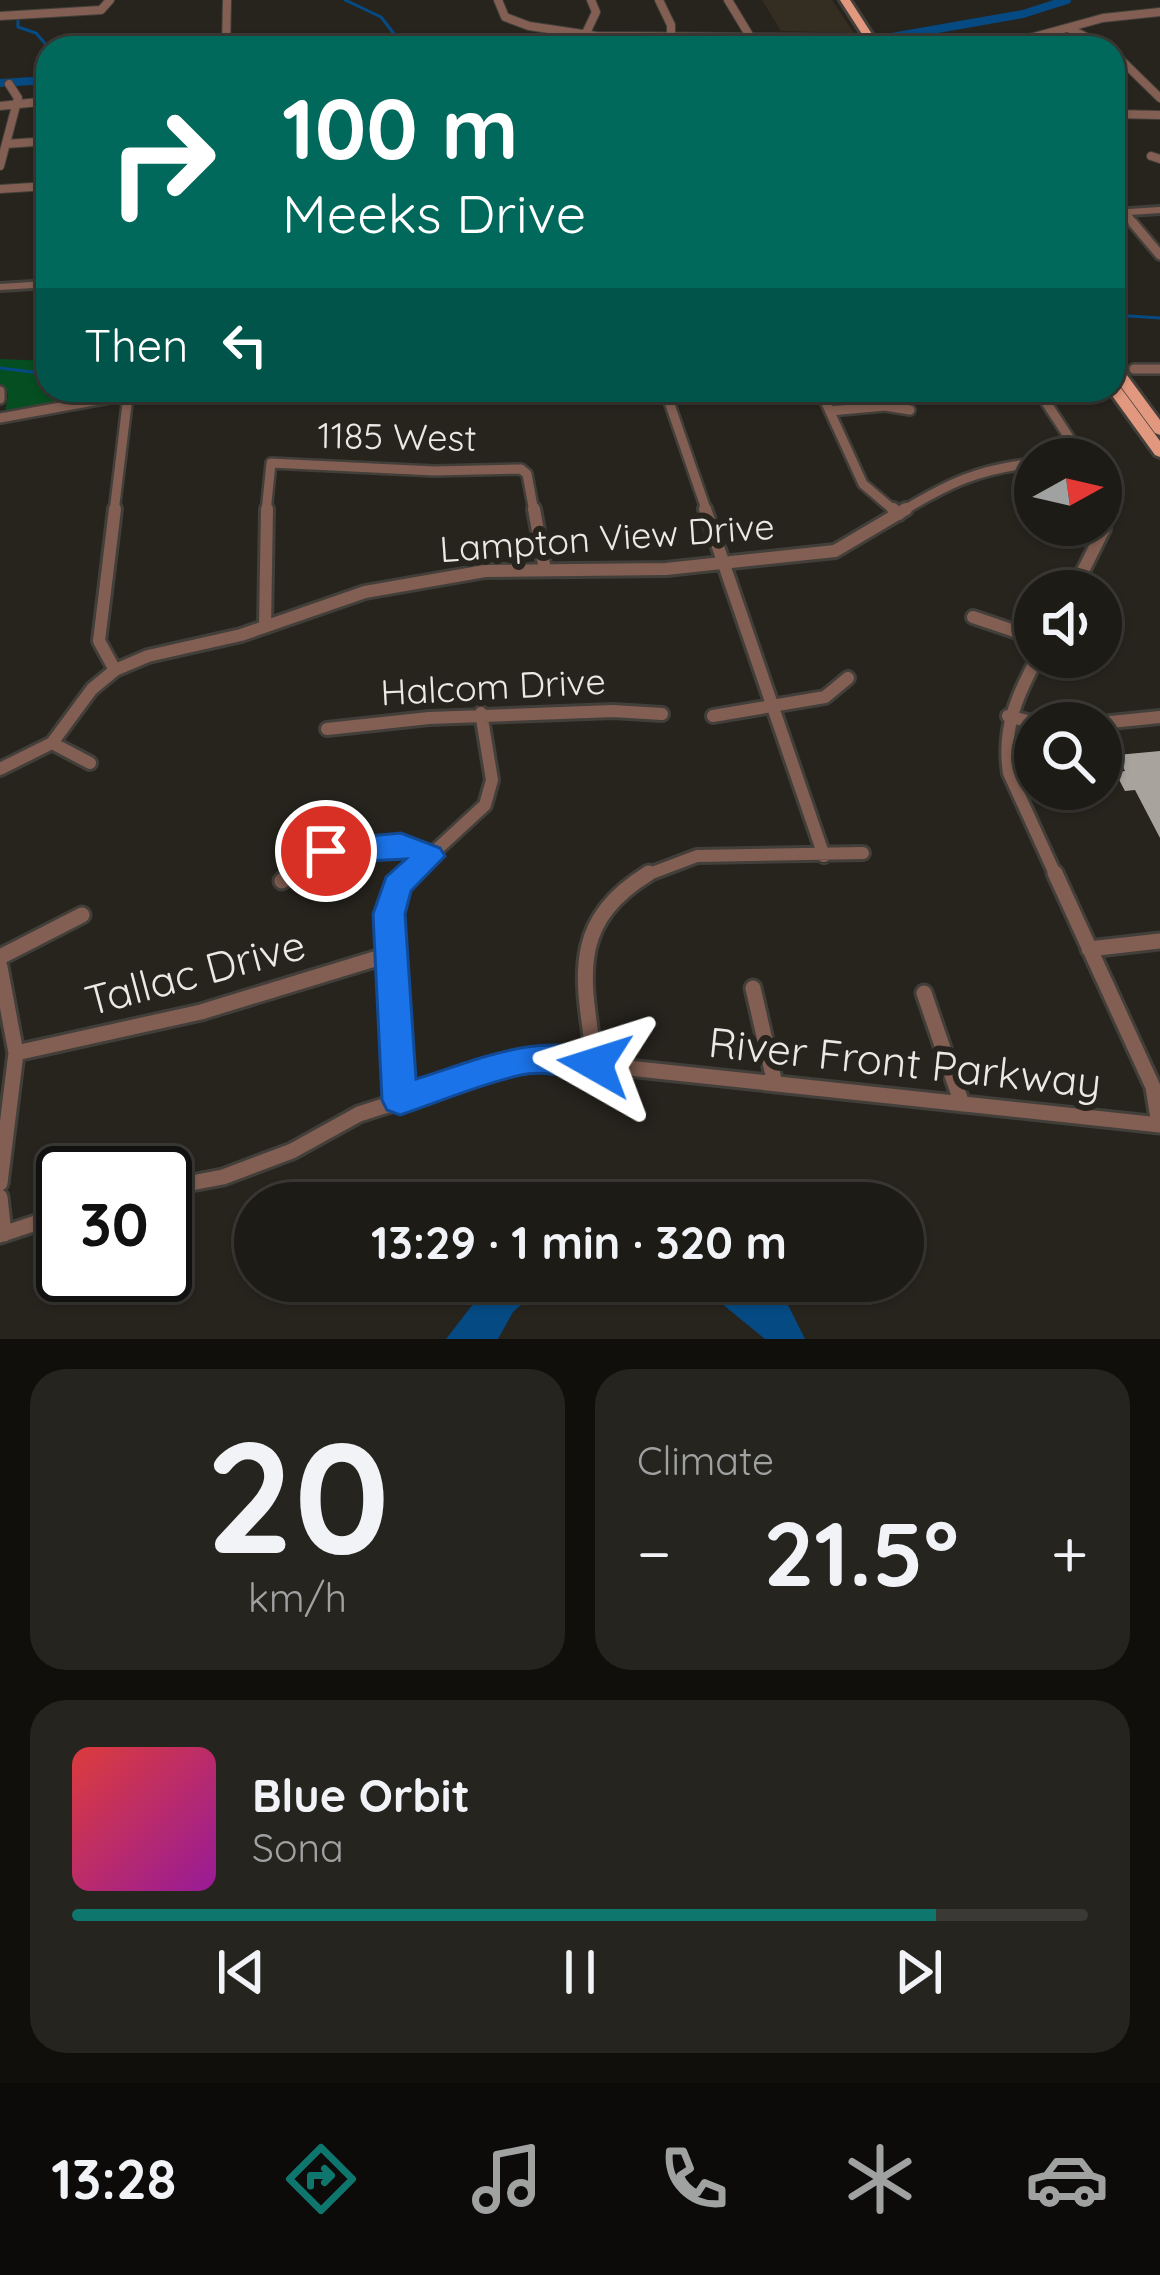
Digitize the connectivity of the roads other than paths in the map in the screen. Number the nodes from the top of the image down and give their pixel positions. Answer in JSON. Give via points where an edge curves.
{"nodes":[{"id":1,"x":36,"y":0,"type":"edge"},
{"id":2,"x":110,"y":0,"type":"edge"},
{"id":3,"x":226,"y":0,"type":"edge"},
{"id":4,"x":498,"y":0,"type":"edge"},
{"id":5,"x":591,"y":0,"type":"edge"},
{"id":6,"x":659,"y":0,"type":"edge"},
{"id":7,"x":728,"y":0,"type":"edge"},
{"id":8,"x":844,"y":0,"type":"edge"},
{"id":9,"x":1160,"y":12,"type":"edge"},
{"id":10,"x":32,"y":14,"type":"junction"},
{"id":11,"x":0,"y":16,"type":"edge"},
{"id":12,"x":1070,"y":29,"type":"junction"},
{"id":13,"x":586,"y":33,"type":"junction"},
{"id":14,"x":226,"y":36,"type":"edge"},
{"id":15,"x":622,"y":36,"type":"edge"},
{"id":16,"x":671,"y":36,"type":"edge"},
{"id":17,"x":750,"y":36,"type":"edge"},
{"id":18,"x":868,"y":36,"type":"edge"},
{"id":19,"x":1041,"y":36,"type":"edge"},
{"id":20,"x":1083,"y":36,"type":"edge"},
{"id":21,"x":1125,"y":64,"type":"edge"},
{"id":22,"x":1125,"y":68,"type":"edge"},
{"id":23,"x":1129,"y":68,"type":"junction"},
{"id":24,"x":9,"y":84,"type":"dead end"},
{"id":25,"x":1160,"y":98,"type":"edge"},
{"id":26,"x":36,"y":102,"type":"edge"},
{"id":27,"x":17,"y":103,"type":"junction"},
{"id":28,"x":0,"y":106,"type":"edge"},
{"id":29,"x":1125,"y":114,"type":"edge"},
{"id":30,"x":1160,"y":115,"type":"edge"},
{"id":31,"x":36,"y":142,"type":"edge"},
{"id":32,"x":6,"y":144,"type":"junction"},
{"id":33,"x":0,"y":166,"type":"edge"},
{"id":34,"x":36,"y":187,"type":"edge"},
{"id":35,"x":0,"y":189,"type":"edge"},
{"id":36,"x":1160,"y":210,"type":"edge"},
{"id":37,"x":1125,"y":213,"type":"edge"},
{"id":38,"x":1125,"y":219,"type":"edge"},
{"id":39,"x":1160,"y":255,"type":"edge"},
{"id":40,"x":36,"y":285,"type":"edge"},
{"id":41,"x":0,"y":287,"type":"edge"},
{"id":42,"x":1160,"y":369,"type":"edge"},
{"id":43,"x":1134,"y":370,"type":"dead end"},
{"id":44,"x":1125,"y":382,"type":"edge"},
{"id":45,"x":79,"y":402,"type":"edge"},
{"id":46,"x":123,"y":402,"type":"edge"},
{"id":47,"x":668,"y":402,"type":"edge"},
{"id":48,"x":826,"y":402,"type":"edge"},
{"id":49,"x":1046,"y":402,"type":"edge"},
{"id":50,"x":1124,"y":402,"type":"edge"},
{"id":51,"x":910,"y":410,"type":"dead end"},
{"id":52,"x":830,"y":411,"type":"junction"},
{"id":53,"x":0,"y":418,"type":"edge"},
{"id":54,"x":1160,"y":430,"type":"edge"},
{"id":55,"x":1069,"y":438,"type":"edge"},
{"id":56,"x":1160,"y":452,"type":"edge"},
{"id":57,"x":1014,"y":466,"type":"edge"},
{"id":58,"x":899,"y":514,"type":"junction"},
{"id":59,"x":723,"y":562,"type":"junction"},
{"id":60,"x":545,"y":570,"type":"junction"},
{"id":61,"x":973,"y":617,"type":"dead end"},
{"id":62,"x":265,"y":626,"type":"junction"},
{"id":63,"x":1014,"y":631,"type":"edge"},
{"id":64,"x":115,"y":670,"type":"junction"},
{"id":65,"x":848,"y":678,"type":"dead end"},
{"id":66,"x":1027,"y":678,"type":"edge"},
{"id":67,"x":772,"y":708,"type":"junction"},
{"id":68,"x":482,"y":713,"type":"junction"},
{"id":69,"x":662,"y":714,"type":"dead end"},
{"id":70,"x":713,"y":716,"type":"dead end"},
{"id":71,"x":1008,"y":716,"type":"junction"},
{"id":72,"x":1160,"y":717,"type":"edge"},
{"id":73,"x":1014,"y":718,"type":"edge"},
{"id":74,"x":1122,"y":721,"type":"edge"},
{"id":75,"x":327,"y":729,"type":"dead end"},
{"id":76,"x":52,"y":743,"type":"junction"},
{"id":77,"x":90,"y":763,"type":"dead end"},
{"id":78,"x":0,"y":770,"type":"edge"},
{"id":79,"x":862,"y":853,"type":"dead end"},
{"id":80,"x":429,"y":856,"type":"junction"},
{"id":81,"x":824,"y":856,"type":"junction"},
{"id":82,"x":282,"y":881,"type":"dead end"},
{"id":83,"x":82,"y":915,"type":"dead end"},
{"id":84,"x":1160,"y":941,"type":"edge"},
{"id":85,"x":1089,"y":949,"type":"junction"},
{"id":86,"x":391,"y":955,"type":"junction"},
{"id":87,"x":0,"y":957,"type":"edge"},
{"id":88,"x":0,"y":967,"type":"edge"},
{"id":89,"x":753,"y":988,"type":"dead end"},
{"id":90,"x":925,"y":993,"type":"dead end"},
{"id":91,"x":16,"y":1053,"type":"junction"},
{"id":92,"x":595,"y":1064,"type":"junction"},
{"id":93,"x":775,"y":1084,"type":"junction"},
{"id":94,"x":400,"y":1100,"type":"junction"},
{"id":95,"x":962,"y":1105,"type":"junction"},
{"id":96,"x":1160,"y":1125,"type":"edge"},
{"id":97,"x":0,"y":1184,"type":"edge"},
{"id":98,"x":192,"y":1184,"type":"edge"},
{"id":99,"x":0,"y":1197,"type":"edge"},
{"id":100,"x":36,"y":1223,"type":"edge"},
{"id":101,"x":2,"y":1234,"type":"edge"}],
"edges":[{"from":1,"to":10,"type":"street"},
{"from":2,"to":10,"type":"street","via":[[101,10]]},
{"from":3,"to":14,"type":"street"},
{"from":4,"to":13,"type":"street","via":[[519,25]]},
{"from":5,"to":13,"type":"street","via":[[596,12]]},
{"from":6,"to":16,"type":"street"},
{"from":7,"to":17,"type":"street"},
{"from":8,"to":18,"type":"main road"},
{"from":9,"to":12,"type":"street"},
{"from":10,"to":11,"type":"street"},
{"from":12,"to":19,"type":"street"},
{"from":12,"to":20,"type":"street"},
{"from":13,"to":15,"type":"street"},
{"from":21,"to":23,"type":"street"},
{"from":22,"to":23,"type":"street"},
{"from":23,"to":25,"type":"street"},
{"from":24,"to":27,"type":"street"},
{"from":26,"to":27,"type":"street"},
{"from":27,"to":28,"type":"street"},
{"from":27,"to":32,"type":"street"},
{"from":29,"to":30,"type":"street"},
{"from":31,"to":32,"type":"street"},
{"from":32,"to":33,"type":"street"},
{"from":34,"to":35,"type":"street"},
{"from":36,"to":37,"type":"street"},
{"from":38,"to":39,"type":"street"},
{"from":40,"to":41,"type":"street"},
{"from":42,"to":43,"type":"street"},
{"from":44,"to":54,"type":"main road"},
{"from":45,"to":53,"type":"street"},
{"from":46,"to":64,"type":"street","via":[[99,641]]},
{"from":47,"to":59,"type":"street"},
{"from":48,"to":52,"type":"street"},
{"from":49,"to":55,"type":"street"},
{"from":50,"to":56,"type":"main road"},
{"from":51,"to":52,"type":"street"},
{"from":52,"to":58,"type":"street","via":[[867,490]]},
{"from":57,"to":58,"type":"street","name":"Lampton View Drive","via":[[969,474]]},
{"from":58,"to":59,"type":"street","name":"Lampton View Drive","via":[[835,550]]},
{"from":59,"to":60,"type":"street","name":"Lampton View Drive"},
{"from":59,"to":67,"type":"street"},
{"from":60,"to":62,"type":"street","name":"Lampton View Drive","via":[[423,579]]},
{"from":60,"to":62,"type":"street","name":"1185 West","via":[[521,469],[271,463]]},
{"from":61,"to":63,"type":"street"},
{"from":62,"to":64,"type":"street","name":"Lampton View Drive"},
{"from":64,"to":76,"type":"street","name":"Lampton View Drive"},
{"from":65,"to":67,"type":"street","via":[[830,694]]},
{"from":66,"to":71,"type":"street"},
{"from":67,"to":70,"type":"street"},
{"from":67,"to":81,"type":"street"},
{"from":68,"to":69,"type":"street","name":"Halcom Drive"},
{"from":68,"to":75,"type":"street","name":"Halcom Drive"},
{"from":68,"to":80,"type":"street","via":[[488,798]]},
{"from":71,"to":73,"type":"street"},
{"from":71,"to":85,"type":"street","via":[[1009,773]]},
{"from":72,"to":74,"type":"street"},
{"from":76,"to":77,"type":"street"},
{"from":76,"to":78,"type":"street","name":"Lampton View Drive"},
{"from":79,"to":81,"type":"street"},
{"from":80,"to":82,"type":"street","via":[[401,844],[326,851]]},
{"from":80,"to":86,"type":"street","via":[[394,894]]},
{"from":81,"to":92,"type":"street","via":[[697,856],[623,889],[598,918],[585,951]]},
{"from":83,"to":87,"type":"street"},
{"from":84,"to":85,"type":"street"},
{"from":85,"to":96,"type":"street","via":[[1153,1087]]},
{"from":86,"to":91,"type":"street","name":"Tallac Drive","via":[[226,1005]]},
{"from":86,"to":94,"type":"street"},
{"from":88,"to":91,"type":"street"},
{"from":89,"to":93,"type":"street"},
{"from":90,"to":95,"type":"street"},
{"from":91,"to":97,"type":"street"},
{"from":92,"to":93,"type":"street","name":"River Front Parkway"},
{"from":92,"to":94,"type":"street","name":"River Front Parkway","via":[[524,1059]]},
{"from":93,"to":95,"type":"street","name":"River Front Parkway"},
{"from":94,"to":98,"type":"street","name":"River Front Parkway","via":[[278,1157]]},
{"from":95,"to":96,"type":"street","name":"River Front Parkway"},
{"from":99,"to":101,"type":"street"},
{"from":100,"to":101,"type":"street"}]}
